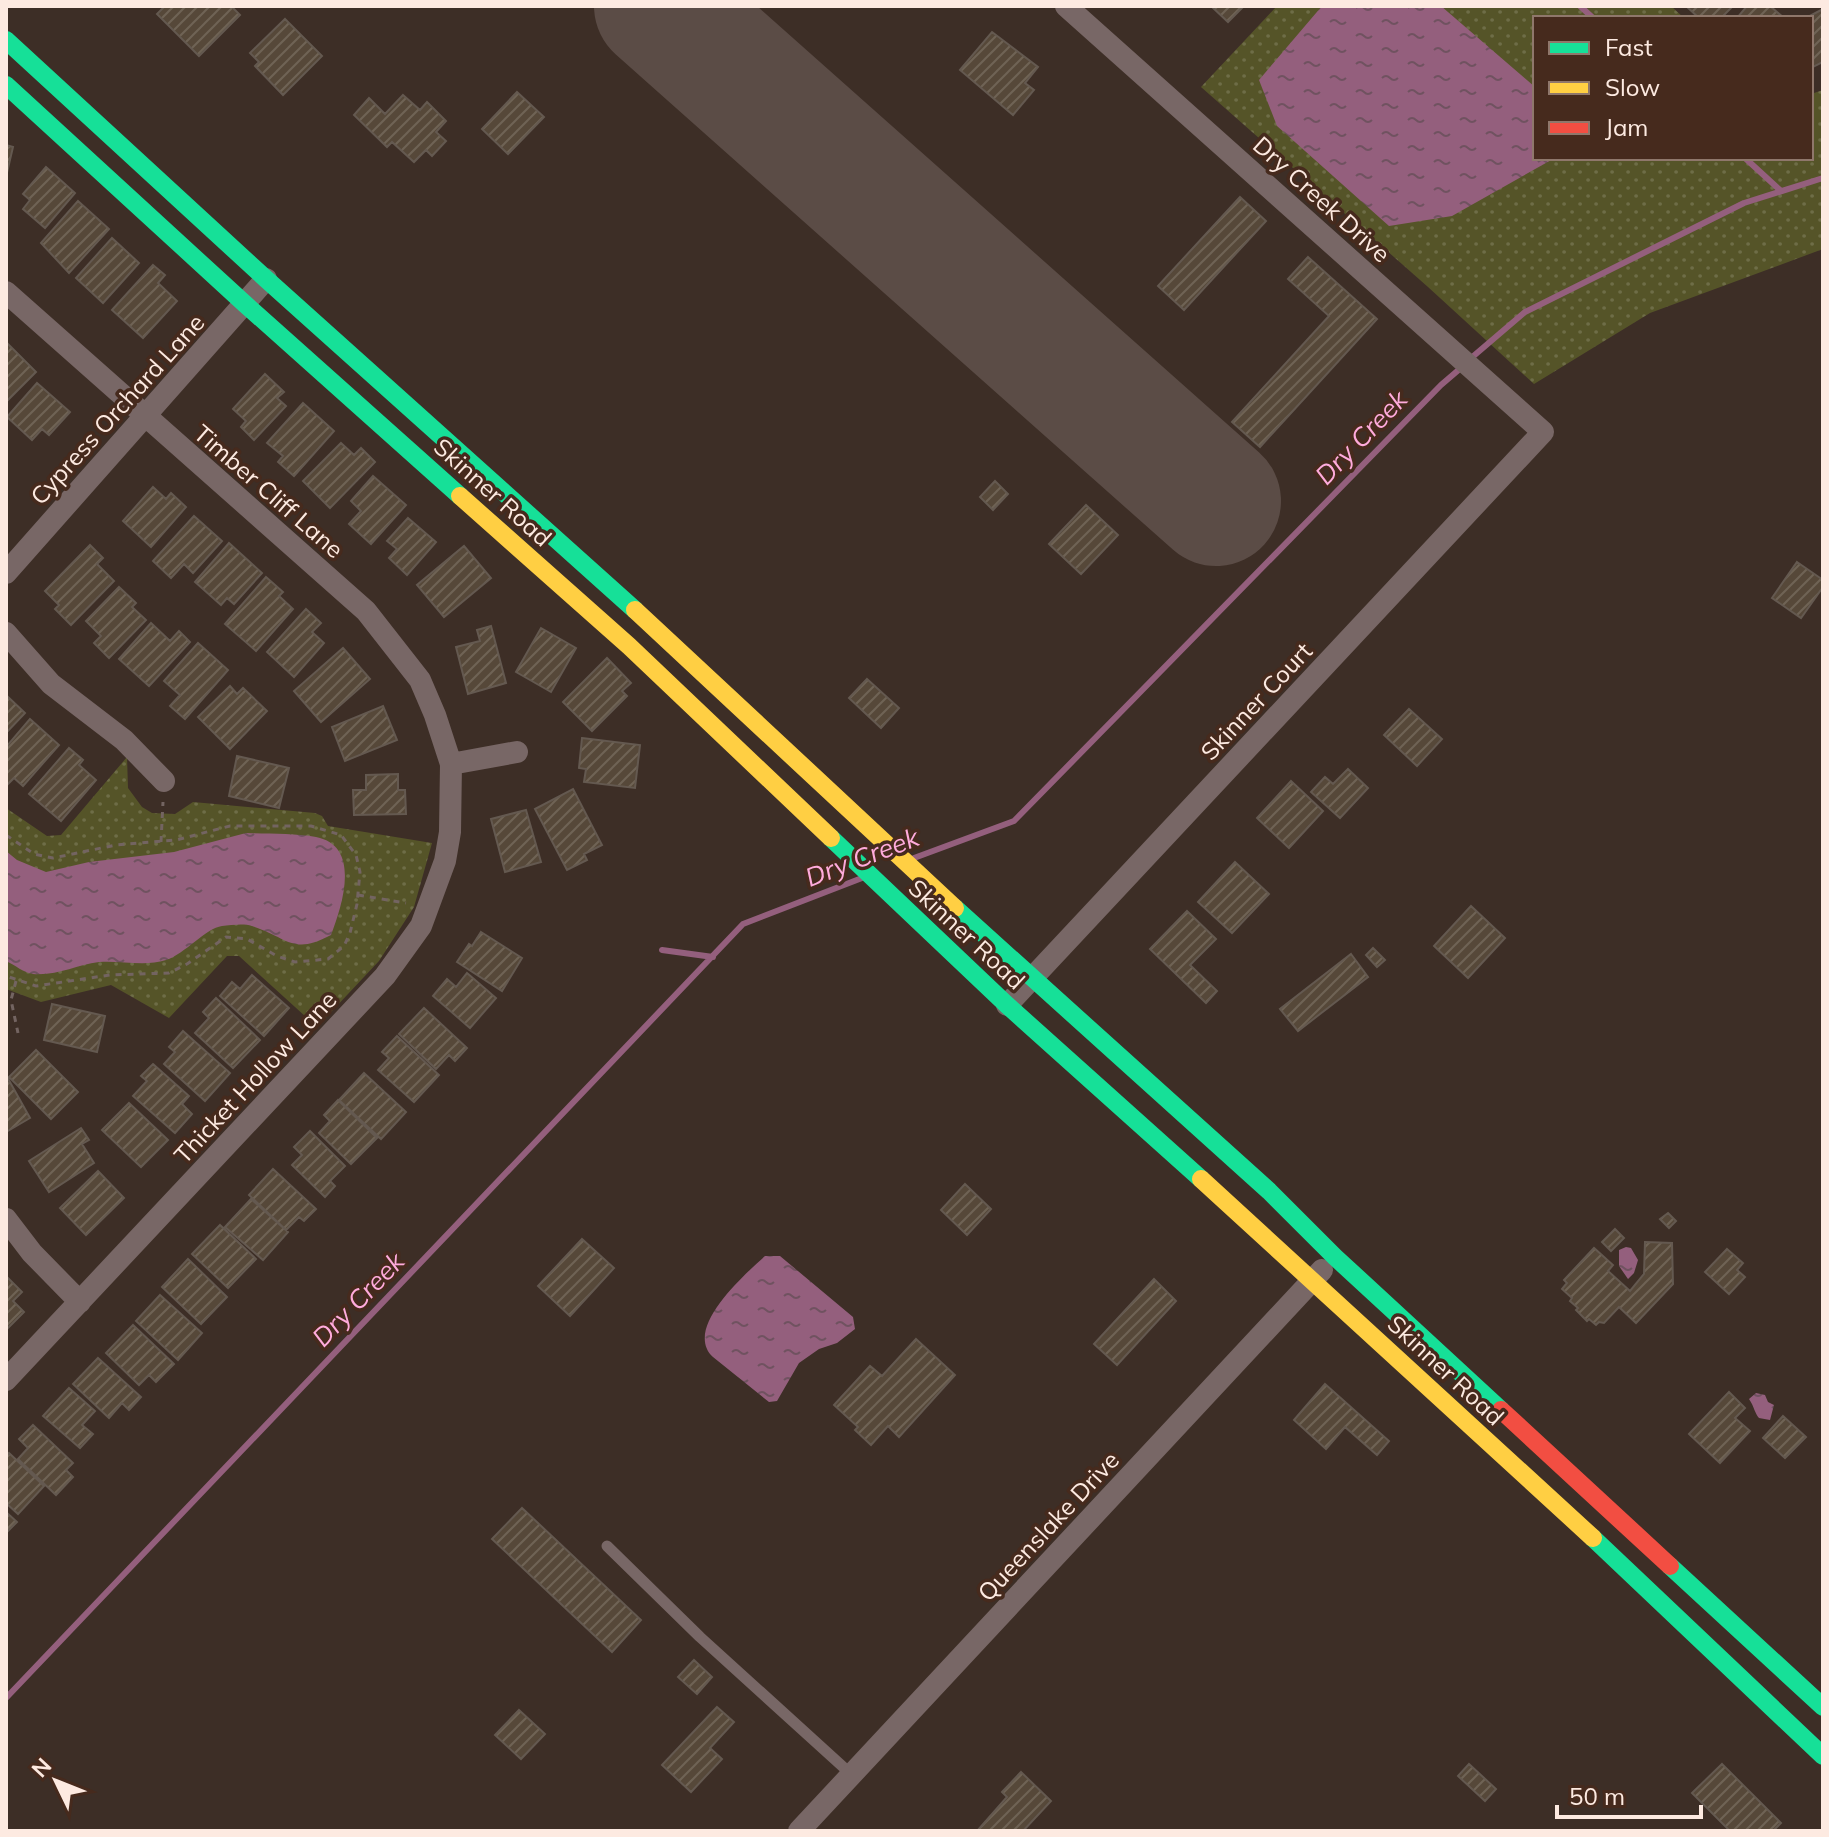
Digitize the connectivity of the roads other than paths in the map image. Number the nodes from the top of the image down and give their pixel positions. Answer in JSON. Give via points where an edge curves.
{"nodes":[{"id":1,"x":1066,"y":6,"type":"edge"},
{"id":2,"x":6,"y":40,"type":"edge"},
{"id":3,"x":6,"y":85,"type":"edge"},
{"id":4,"x":266,"y":279,"type":"junction"},
{"id":5,"x":6,"y":292,"type":"edge"},
{"id":6,"x":245,"y":304,"type":"junction"},
{"id":7,"x":145,"y":418,"type":"junction"},
{"id":8,"x":1543,"y":432,"type":"joint"},
{"id":9,"x":6,"y":573,"type":"edge"},
{"id":10,"x":6,"y":633,"type":"edge"},
{"id":11,"x":517,"y":752,"type":"dead end"},
{"id":12,"x":451,"y":764,"type":"junction"},
{"id":13,"x":164,"y":781,"type":"road end"},
{"id":14,"x":1031,"y":979,"type":"junction"},
{"id":15,"x":1007,"y":1005,"type":"junction"},
{"id":16,"x":6,"y":1219,"type":"edge"},
{"id":17,"x":1335,"y":1257,"type":"junction"},
{"id":18,"x":1313,"y":1280,"type":"junction"},
{"id":19,"x":80,"y":1302,"type":"junction"},
{"id":20,"x":6,"y":1380,"type":"edge"},
{"id":21,"x":607,"y":1546,"type":"dead end"},
{"id":22,"x":1823,"y":1707,"type":"edge"},
{"id":23,"x":1823,"y":1756,"type":"edge"},
{"id":24,"x":853,"y":1775,"type":"junction"},
{"id":25,"x":799,"y":1831,"type":"edge"}],
"edges":[{"from":1,"to":8,"type":"street","name":"Dry Creek Drive"},
{"from":2,"to":4,"type":"street","name":"Skinner Road"},
{"from":3,"to":6,"type":"street","name":"Skinner Road"},
{"from":4,"to":6,"type":"street","name":"Cypress Orchard Lane"},
{"from":4,"to":14,"type":"street","name":"Skinner Road","via":[[645,619]]},
{"from":5,"to":7,"type":"street","name":"Timber Cliff Lane"},
{"from":6,"to":7,"type":"street","name":"Cypress Orchard Lane"},
{"from":6,"to":15,"type":"street","name":"Skinner Road","via":[[629,646]]},
{"from":7,"to":9,"type":"street","name":"Cypress Orchard Lane"},
{"from":7,"to":12,"type":"street","name":"Timber Cliff Lane","via":[[366,611],[420,680]]},
{"from":8,"to":14,"type":"street","name":"Skinner Court"},
{"from":10,"to":13,"type":"street","via":[[51,684],[124,740]]},
{"from":11,"to":12,"type":"street"},
{"from":12,"to":19,"type":"street","name":"Thicket Hollow Lane","via":[[445,861],[421,926],[385,976]]},
{"from":14,"to":15,"type":"street","name":"Skinner Court"},
{"from":14,"to":17,"type":"street","name":"Skinner Road","via":[[1269,1191]]},
{"from":15,"to":18,"type":"street","name":"Skinner Road"},
{"from":16,"to":19,"type":"street"},
{"from":17,"to":18,"type":"street","name":"Queenslake Drive"},
{"from":17,"to":22,"type":"street","name":"Skinner Road"},
{"from":18,"to":23,"type":"street","name":"Skinner Road"},
{"from":18,"to":24,"type":"street","name":"Queenslake Drive"},
{"from":19,"to":20,"type":"street","name":"Thicket Hollow Lane"},
{"from":21,"to":24,"type":"lane"},
{"from":24,"to":25,"type":"street","name":"Queenslake Drive"}]}
